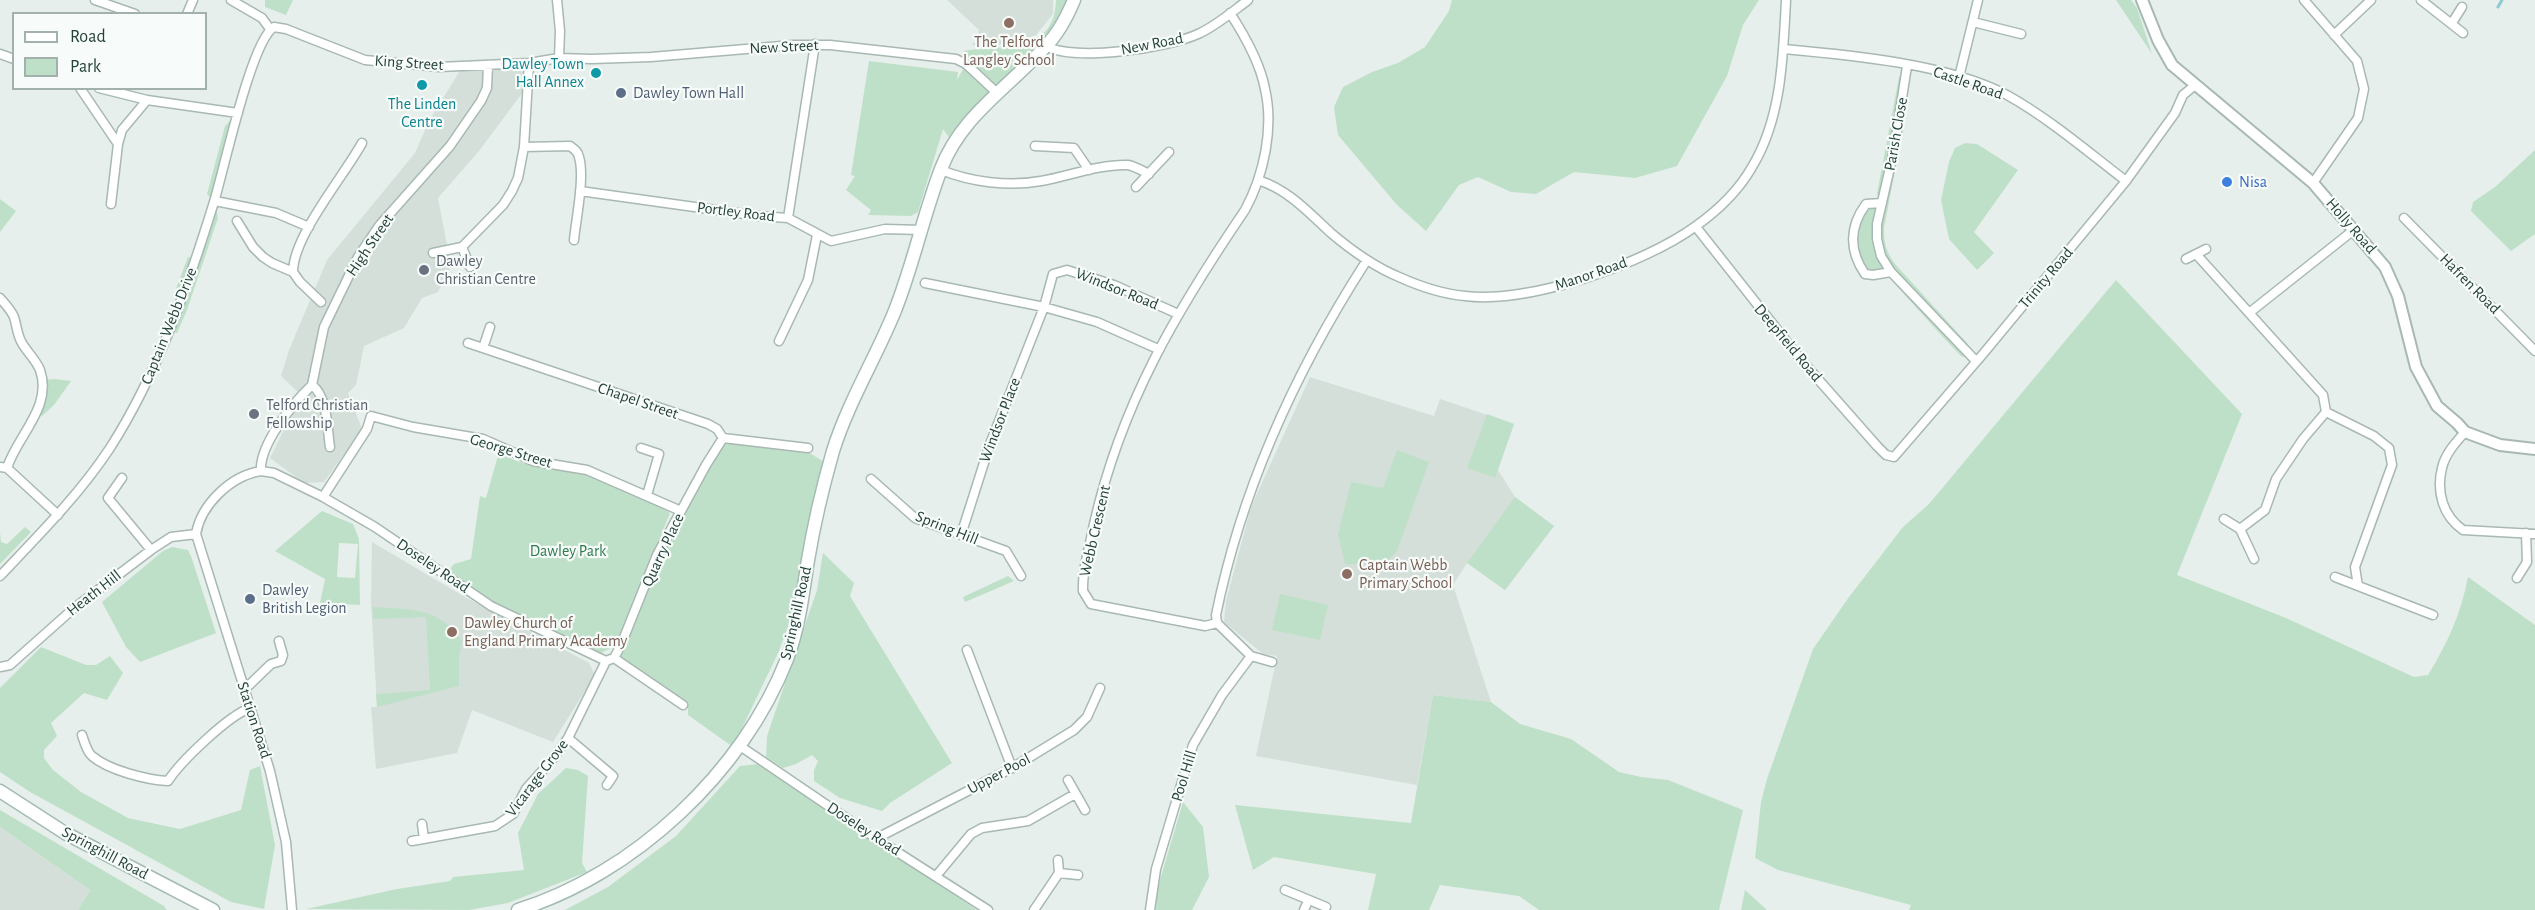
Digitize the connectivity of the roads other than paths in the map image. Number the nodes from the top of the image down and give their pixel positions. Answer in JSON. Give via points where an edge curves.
{"nodes":[{"id":1,"x":95,"y":0,"type":"edge"},
{"id":2,"x":231,"y":0,"type":"edge"},
{"id":3,"x":557,"y":0,"type":"edge"},
{"id":4,"x":1074,"y":0,"type":"edge"},
{"id":5,"x":1248,"y":0,"type":"edge"},
{"id":6,"x":1786,"y":0,"type":"edge"},
{"id":7,"x":1978,"y":0,"type":"edge"},
{"id":8,"x":2142,"y":0,"type":"edge"},
{"id":9,"x":2304,"y":0,"type":"edge"},
{"id":10,"x":2371,"y":0,"type":"edge"},
{"id":11,"x":2421,"y":0,"type":"edge"},
{"id":12,"x":2462,"y":7,"type":"dead end"},
{"id":13,"x":129,"y":12,"type":"edge"},
{"id":14,"x":1230,"y":14,"type":"junction"},
{"id":15,"x":1973,"y":22,"type":"junction"},
{"id":16,"x":2452,"y":22,"type":"junction"},
{"id":17,"x":267,"y":33,"type":"junction"},
{"id":18,"x":2463,"y":33,"type":"dead end"},
{"id":19,"x":2021,"y":34,"type":"dead end"},
{"id":20,"x":2334,"y":35,"type":"junction"},
{"id":21,"x":815,"y":44,"type":"junction"},
{"id":22,"x":1046,"y":46,"type":"junction"},
{"id":23,"x":1784,"y":49,"type":"junction"},
{"id":24,"x":559,"y":58,"type":"junction"},
{"id":25,"x":529,"y":63,"type":"junction"},
{"id":26,"x":488,"y":65,"type":"junction"},
{"id":27,"x":1907,"y":66,"type":"junction"},
{"id":28,"x":1959,"y":77,"type":"junction"},
{"id":29,"x":2194,"y":86,"type":"junction"},
{"id":30,"x":81,"y":90,"type":"edge"},
{"id":31,"x":107,"y":90,"type":"edge"},
{"id":32,"x":996,"y":92,"type":"junction"},
{"id":33,"x":147,"y":100,"type":"junction"},
{"id":34,"x":238,"y":113,"type":"junction"},
{"id":35,"x":362,"y":143,"type":"dead end"},
{"id":36,"x":118,"y":144,"type":"junction"},
{"id":37,"x":1035,"y":146,"type":"dead end"},
{"id":38,"x":524,"y":147,"type":"junction"},
{"id":39,"x":1169,"y":152,"type":"dead end"},
{"id":40,"x":941,"y":170,"type":"junction"},
{"id":41,"x":1089,"y":170,"type":"junction"},
{"id":42,"x":1149,"y":174,"type":"junction"},
{"id":43,"x":1258,"y":180,"type":"junction"},
{"id":44,"x":2126,"y":181,"type":"junction"},
{"id":45,"x":2313,"y":183,"type":"junction"},
{"id":46,"x":1136,"y":187,"type":"dead end"},
{"id":47,"x":580,"y":191,"type":"junction"},
{"id":48,"x":215,"y":201,"type":"junction"},
{"id":49,"x":1881,"y":203,"type":"junction"},
{"id":50,"x":111,"y":204,"type":"dead end"},
{"id":51,"x":788,"y":218,"type":"junction"},
{"id":52,"x":2404,"y":218,"type":"dead end"},
{"id":53,"x":237,"y":221,"type":"dead end"},
{"id":54,"x":309,"y":227,"type":"junction"},
{"id":55,"x":1696,"y":227,"type":"junction"},
{"id":56,"x":2355,"y":229,"type":"junction"},
{"id":57,"x":922,"y":230,"type":"junction"},
{"id":58,"x":817,"y":235,"type":"junction"},
{"id":59,"x":574,"y":240,"type":"dead end"},
{"id":60,"x":462,"y":247,"type":"junction"},
{"id":61,"x":2206,"y":249,"type":"dead end"},
{"id":62,"x":433,"y":253,"type":"dead end"},
{"id":63,"x":2196,"y":255,"type":"junction"},
{"id":64,"x":2186,"y":259,"type":"dead end"},
{"id":65,"x":1367,"y":260,"type":"junction"},
{"id":66,"x":470,"y":267,"type":"dead end"},
{"id":67,"x":293,"y":272,"type":"junction"},
{"id":68,"x":1891,"y":272,"type":"junction"},
{"id":69,"x":925,"y":283,"type":"dead end"},
{"id":70,"x":0,"y":298,"type":"edge"},
{"id":71,"x":321,"y":302,"type":"dead end"},
{"id":72,"x":1044,"y":307,"type":"junction"},
{"id":73,"x":2249,"y":313,"type":"junction"},
{"id":74,"x":1178,"y":314,"type":"junction"},
{"id":75,"x":490,"y":327,"type":"dead end"},
{"id":76,"x":778,"y":340,"type":"dead end"},
{"id":77,"x":468,"y":343,"type":"dead end"},
{"id":78,"x":483,"y":348,"type":"junction"},
{"id":79,"x":1158,"y":349,"type":"junction"},
{"id":80,"x":2535,"y":351,"type":"edge"},
{"id":81,"x":1976,"y":361,"type":"junction"},
{"id":82,"x":312,"y":385,"type":"junction"},
{"id":83,"x":2326,"y":412,"type":"junction"},
{"id":84,"x":2465,"y":432,"type":"junction"},
{"id":85,"x":723,"y":438,"type":"junction"},
{"id":86,"x":330,"y":447,"type":"dead end"},
{"id":87,"x":642,"y":448,"type":"dead end"},
{"id":88,"x":808,"y":448,"type":"dead end"},
{"id":89,"x":2535,"y":449,"type":"edge"},
{"id":90,"x":1886,"y":454,"type":"joint"},
{"id":91,"x":3,"y":468,"type":"edge"},
{"id":92,"x":261,"y":471,"type":"junction"},
{"id":93,"x":122,"y":478,"type":"dead end"},
{"id":94,"x":871,"y":479,"type":"dead end"},
{"id":95,"x":647,"y":495,"type":"junction"},
{"id":96,"x":322,"y":497,"type":"junction"},
{"id":97,"x":681,"y":511,"type":"junction"},
{"id":98,"x":58,"y":515,"type":"junction"},
{"id":99,"x":2224,"y":519,"type":"dead end"},
{"id":100,"x":2240,"y":529,"type":"junction"},
{"id":101,"x":2530,"y":533,"type":"edge"},
{"id":102,"x":196,"y":534,"type":"junction"},
{"id":103,"x":961,"y":535,"type":"junction"},
{"id":104,"x":151,"y":550,"type":"junction"},
{"id":105,"x":2254,"y":559,"type":"dead end"},
{"id":106,"x":0,"y":576,"type":"edge"},
{"id":107,"x":1021,"y":576,"type":"dead end"},
{"id":108,"x":2335,"y":577,"type":"dead end"},
{"id":109,"x":2517,"y":578,"type":"dead end"},
{"id":110,"x":2358,"y":586,"type":"junction"},
{"id":111,"x":2433,"y":615,"type":"dead end"},
{"id":112,"x":1217,"y":623,"type":"junction"},
{"id":113,"x":279,"y":642,"type":"dead end"},
{"id":114,"x":967,"y":650,"type":"dead end"},
{"id":115,"x":1251,"y":657,"type":"junction"},
{"id":116,"x":610,"y":660,"type":"junction"},
{"id":117,"x":1272,"y":662,"type":"dead end"},
{"id":118,"x":0,"y":667,"type":"edge"},
{"id":119,"x":1100,"y":688,"type":"dead end"},
{"id":120,"x":244,"y":690,"type":"junction"},
{"id":121,"x":683,"y":705,"type":"dead end"},
{"id":122,"x":250,"y":708,"type":"junction"},
{"id":123,"x":82,"y":735,"type":"dead end"},
{"id":124,"x":568,"y":738,"type":"junction"},
{"id":125,"x":740,"y":746,"type":"junction"},
{"id":126,"x":1012,"y":768,"type":"junction"},
{"id":127,"x":1068,"y":780,"type":"dead end"},
{"id":128,"x":607,"y":785,"type":"dead end"},
{"id":129,"x":0,"y":791,"type":"edge"},
{"id":130,"x":1075,"y":794,"type":"junction"},
{"id":131,"x":1085,"y":810,"type":"dead end"},
{"id":132,"x":422,"y":824,"type":"dead end"},
{"id":133,"x":424,"y":838,"type":"junction"},
{"id":134,"x":412,"y":841,"type":"dead end"},
{"id":135,"x":880,"y":841,"type":"junction"},
{"id":136,"x":1058,"y":860,"type":"dead end"},
{"id":137,"x":1059,"y":873,"type":"junction"},
{"id":138,"x":1078,"y":875,"type":"dead end"},
{"id":139,"x":936,"y":876,"type":"junction"},
{"id":140,"x":1285,"y":890,"type":"dead end"},
{"id":141,"x":1308,"y":901,"type":"junction"},
{"id":142,"x":199,"y":907,"type":"edge"},
{"id":143,"x":1326,"y":907,"type":"dead end"},
{"id":144,"x":213,"y":910,"type":"edge"},
{"id":145,"x":292,"y":910,"type":"edge"},
{"id":146,"x":518,"y":910,"type":"edge"},
{"id":147,"x":988,"y":910,"type":"edge"},
{"id":148,"x":1034,"y":910,"type":"edge"},
{"id":149,"x":1150,"y":910,"type":"edge"},
{"id":150,"x":1304,"y":910,"type":"edge"}],
"edges":[{"from":1,"to":13,"type":"street"},
{"from":2,"to":17,"type":"street","via":[[262,18]]},
{"from":3,"to":24,"type":"street"},
{"from":4,"to":22,"type":"main road","name":"Springhill Road"},
{"from":5,"to":14,"type":"street","name":"New Road"},
{"from":6,"to":23,"type":"street","name":"Manor Road"},
{"from":7,"to":15,"type":"street"},
{"from":8,"to":29,"type":"street","name":"Holly Road","via":[[2172,65]]},
{"from":9,"to":20,"type":"street"},
{"from":10,"to":20,"type":"street"},
{"from":11,"to":16,"type":"street"},
{"from":12,"to":16,"type":"street"},
{"from":14,"to":22,"type":"street","name":"New Road","via":[[1196,35],[1144,47],[1074,53]]},
{"from":14,"to":43,"type":"street","name":"Webb Crescent","via":[[1255,59],[1266,89],[1267,133]]},
{"from":15,"to":19,"type":"street"},
{"from":15,"to":28,"type":"street"},
{"from":16,"to":18,"type":"street"},
{"from":17,"to":26,"type":"street","name":"King Street","via":[[274,27],[286,29],[372,61],[439,67]]},
{"from":17,"to":34,"type":"street","name":"Captain Webb Drive"},
{"from":20,"to":45,"type":"street","via":[[2357,61],[2364,89],[2358,118]]},
{"from":21,"to":24,"type":"street","name":"New Street","via":[[631,58]]},
{"from":21,"to":32,"type":"street","name":"New Street","via":[[956,59]]},
{"from":21,"to":51,"type":"street"},
{"from":22,"to":32,"type":"main road","name":"Springhill Road"},
{"from":23,"to":27,"type":"street","name":"Castle Road"},
{"from":23,"to":55,"type":"street","name":"Manor Road","via":[[1772,119],[1753,166],[1720,207]]},
{"from":24,"to":25,"type":"street","name":"New Street"},
{"from":25,"to":26,"type":"street","name":"King Street"},
{"from":25,"to":38,"type":"street"},
{"from":26,"to":82,"type":"street","name":"High Street","via":[[488,88],[481,102],[450,146],[358,256],[324,327]]},
{"from":27,"to":28,"type":"street","name":"Castle Road"},
{"from":27,"to":49,"type":"street","name":"Parish Close"},
{"from":28,"to":44,"type":"street","name":"Castle Road","via":[[2016,101]]},
{"from":29,"to":44,"type":"street","name":"Trinity Road","via":[[2183,95],[2175,113]]},
{"from":29,"to":45,"type":"street","name":"Holly Road"},
{"from":30,"to":36,"type":"street"},
{"from":31,"to":33,"type":"street"},
{"from":32,"to":40,"type":"main road","name":"Springhill Road","via":[[953,142]]},
{"from":33,"to":34,"type":"street"},
{"from":33,"to":36,"type":"street","via":[[122,130]]},
{"from":34,"to":48,"type":"street","name":"Captain Webb Drive"},
{"from":35,"to":54,"type":"street"},
{"from":36,"to":50,"type":"street"},
{"from":37,"to":41,"type":"street","via":[[1074,148]]},
{"from":38,"to":47,"type":"street","via":[[570,146],[576,150]]},
{"from":38,"to":60,"type":"street","via":[[512,191]]},
{"from":39,"to":42,"type":"street"},
{"from":40,"to":41,"type":"street","via":[[984,182],[1010,184],[1039,182]]},
{"from":40,"to":57,"type":"main road","name":"Springhill Road"},
{"from":41,"to":42,"type":"street","via":[[1129,165]]},
{"from":42,"to":46,"type":"street"},
{"from":43,"to":65,"type":"street","name":"Manor Road","via":[[1290,196]]},
{"from":43,"to":74,"type":"street","name":"Webb Crescent","via":[[1245,210]]},
{"from":44,"to":81,"type":"street","name":"Trinity Road"},
{"from":45,"to":56,"type":"street","name":"Holly Road"},
{"from":47,"to":51,"type":"street","name":"Portley Road"},
{"from":47,"to":59,"type":"street"},
{"from":48,"to":54,"type":"street","via":[[276,213]]},
{"from":48,"to":98,"type":"street","name":"Captain Webb Drive","via":[[150,377],[110,448]]},
{"from":49,"to":68,"type":"street","name":"Parish Close","via":[[1877,239]]},
{"from":49,"to":68,"type":"street","via":[[1866,204],[1858,215],[1852,240],[1865,274]]},
{"from":51,"to":58,"type":"street","name":"Portley Road"},
{"from":52,"to":80,"type":"street","name":"Hafren Road"},
{"from":53,"to":67,"type":"street","via":[[263,257]]},
{"from":54,"to":67,"type":"street","via":[[294,257]]},
{"from":55,"to":65,"type":"street","name":"Manor Road","via":[[1664,246],[1582,279],[1510,296],[1465,296],[1438,290],[1399,277]]},
{"from":55,"to":90,"type":"street","name":"Deepfield Road","via":[[1802,361]]},
{"from":56,"to":73,"type":"street"},
{"from":56,"to":84,"type":"street","name":"Holly Road","via":[[2385,267],[2398,296],[2416,367],[2437,406]]},
{"from":57,"to":58,"type":"street","name":"Portley Road","via":[[885,229],[831,241]]},
{"from":57,"to":125,"type":"main road","name":"Springhill Road","via":[[908,278],[834,448],[788,657],[759,718]]},
{"from":58,"to":76,"type":"street","via":[[808,280]]},
{"from":60,"to":62,"type":"street"},
{"from":60,"to":66,"type":"street"},
{"from":61,"to":63,"type":"street"},
{"from":63,"to":64,"type":"street"},
{"from":63,"to":73,"type":"street"},
{"from":65,"to":112,"type":"street","via":[[1319,336],[1267,446],[1228,560]]},
{"from":67,"to":71,"type":"street"},
{"from":68,"to":81,"type":"street","name":"Parish Close"},
{"from":69,"to":72,"type":"street"},
{"from":70,"to":91,"type":"street","via":[[12,313],[19,339],[38,366],[42,380],[35,418]]},
{"from":72,"to":74,"type":"street","name":"Windsor Road","via":[[1053,274],[1067,270],[1114,285]]},
{"from":72,"to":79,"type":"street","via":[[1097,322]]},
{"from":72,"to":103,"type":"street","name":"Windsor Place","via":[[990,444]]},
{"from":73,"to":83,"type":"street","via":[[2323,395]]},
{"from":74,"to":79,"type":"street","name":"Webb Crescent"},
{"from":75,"to":78,"type":"street"},
{"from":77,"to":78,"type":"street","name":"Chapel Street"},
{"from":78,"to":85,"type":"street","name":"Chapel Street","via":[[708,424]]},
{"from":79,"to":112,"type":"street","name":"Webb Crescent","via":[[1118,441],[1099,504],[1083,591],[1095,606],[1205,626]]},
{"from":81,"to":90,"type":"street","name":"Trinity Road","via":[[1899,453],[1894,457]]},
{"from":82,"to":86,"type":"street","via":[[323,402]]},
{"from":82,"to":92,"type":"street","via":[[296,400],[260,459]]},
{"from":83,"to":100,"type":"street","via":[[2276,479],[2265,510]]},
{"from":83,"to":110,"type":"street","via":[[2389,448],[2392,465],[2355,567]]},
{"from":84,"to":89,"type":"street","name":"Holly Road","via":[[2500,445]]},
{"from":84,"to":101,"type":"street","via":[[2442,466],[2442,505],[2447,515],[2463,530],[2475,533]]},
{"from":85,"to":88,"type":"street","name":"Chapel Street"},
{"from":85,"to":97,"type":"street","name":"Quarry Place"},
{"from":87,"to":95,"type":"street","via":[[659,454]]},
{"from":91,"to":98,"type":"street"},
{"from":92,"to":96,"type":"street","name":"Doseley Road","via":[[274,473]]},
{"from":92,"to":102,"type":"street","via":[[240,477],[224,489],[200,517]]},
{"from":93,"to":104,"type":"street","via":[[108,498]]},
{"from":94,"to":103,"type":"street","name":"Spring Hill","via":[[915,518]]},
{"from":95,"to":96,"type":"street","name":"George Street","via":[[587,470],[533,461],[483,439],[371,416],[367,429]]},
{"from":95,"to":97,"type":"street","name":"George Street"},
{"from":96,"to":116,"type":"street","name":"Doseley Road","via":[[375,527],[491,606]]},
{"from":97,"to":116,"type":"street","name":"Quarry Place","via":[[657,555],[621,645]]},
{"from":98,"to":106,"type":"street","name":"Captain Webb Drive"},
{"from":99,"to":100,"type":"street"},
{"from":100,"to":105,"type":"street"},
{"from":101,"to":109,"type":"street","via":[[2527,562]]},
{"from":102,"to":104,"type":"street","name":"Heath Hill","via":[[171,537]]},
{"from":102,"to":120,"type":"street","name":"Station Road"},
{"from":103,"to":107,"type":"street","name":"Spring Hill","via":[[1005,551]]},
{"from":104,"to":118,"type":"street","name":"Heath Hill","via":[[73,609],[10,665]]},
{"from":108,"to":110,"type":"street"},
{"from":110,"to":111,"type":"street"},
{"from":112,"to":115,"type":"street"},
{"from":113,"to":120,"type":"street","via":[[281,661],[272,664]]},
{"from":114,"to":126,"type":"street"},
{"from":115,"to":117,"type":"street"},
{"from":115,"to":149,"type":"street","name":"Pool Hill","via":[[1222,695],[1190,753],[1156,869]]},
{"from":116,"to":121,"type":"street","name":"Doseley Road"},
{"from":116,"to":124,"type":"street","name":"Vicarage Grove"},
{"from":119,"to":126,"type":"street","name":"Upper Pool","via":[[1087,717],[1074,730]]},
{"from":120,"to":122,"type":"street","name":"Station Road"},
{"from":122,"to":123,"type":"street","via":[[199,746],[177,766],[168,781],[149,780],[91,755]]},
{"from":122,"to":145,"type":"street","name":"Station Road","via":[[280,813]]},
{"from":124,"to":128,"type":"street","via":[[613,776]]},
{"from":124,"to":133,"type":"street","name":"Vicarage Grove","via":[[504,821]]},
{"from":125,"to":135,"type":"street","name":"Doseley Road"},
{"from":125,"to":146,"type":"main road","name":"Springhill Road","via":[[719,773],[666,825],[601,875]]},
{"from":126,"to":135,"type":"street","name":"Upper Pool","via":[[883,835]]},
{"from":127,"to":130,"type":"street"},
{"from":129,"to":142,"type":"main road","name":"Springhill Road","via":[[65,833]]},
{"from":130,"to":131,"type":"street"},
{"from":130,"to":139,"type":"street","via":[[1028,821],[982,828],[971,834]]},
{"from":132,"to":133,"type":"street"},
{"from":133,"to":134,"type":"street","name":"Vicarage Grove"},
{"from":135,"to":139,"type":"street","name":"Doseley Road"},
{"from":136,"to":137,"type":"street"},
{"from":137,"to":138,"type":"street"},
{"from":137,"to":148,"type":"street"},
{"from":139,"to":147,"type":"street","name":"Doseley Road"},
{"from":140,"to":141,"type":"street"},
{"from":141,"to":143,"type":"street"},
{"from":141,"to":150,"type":"street"},
{"from":142,"to":144,"type":"main road","name":"Springhill Road"}]}
